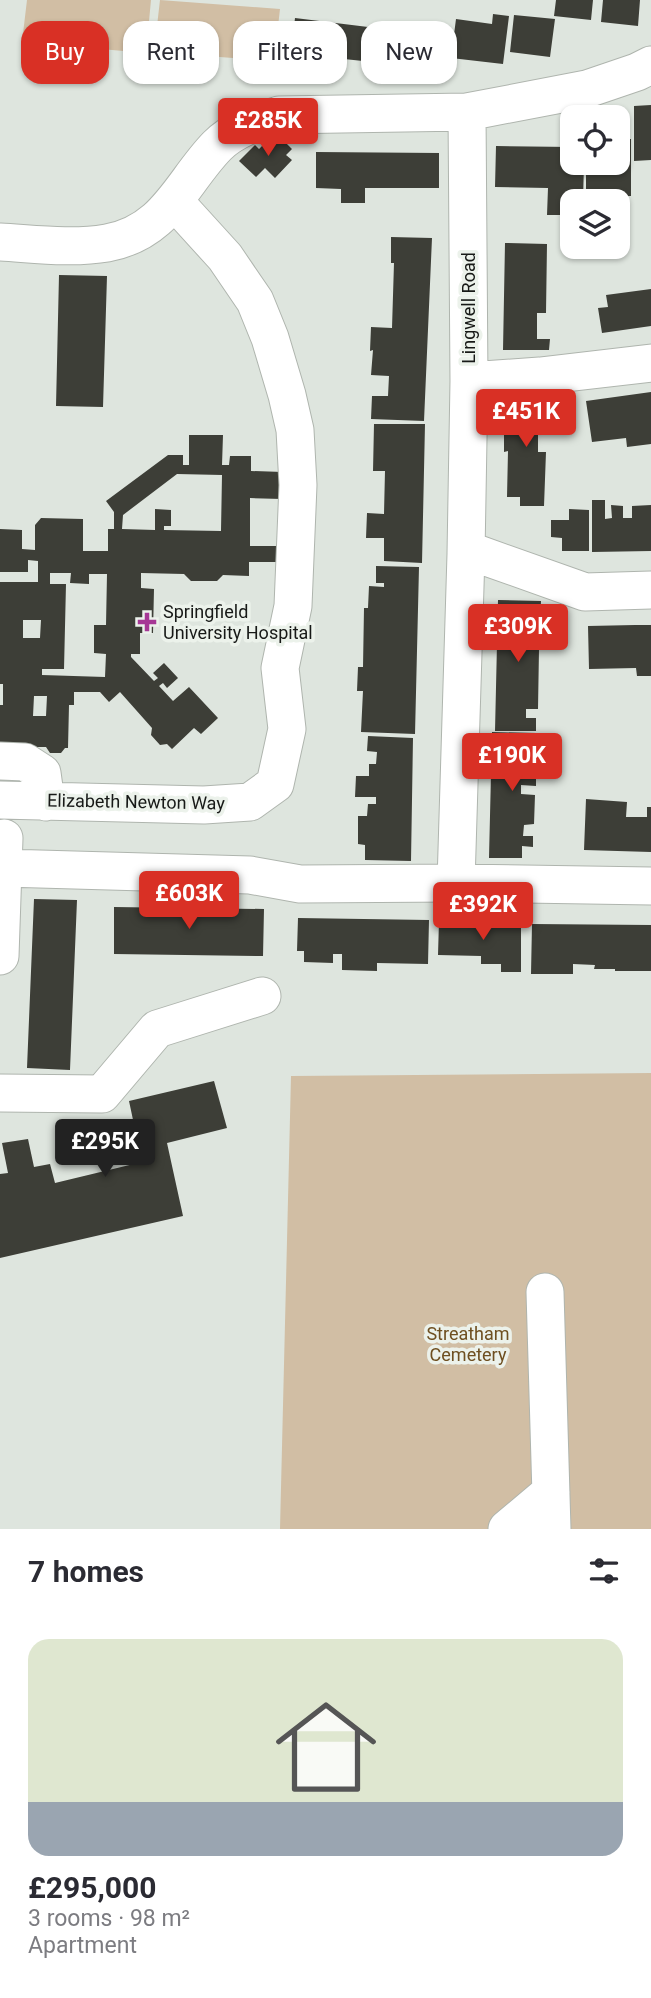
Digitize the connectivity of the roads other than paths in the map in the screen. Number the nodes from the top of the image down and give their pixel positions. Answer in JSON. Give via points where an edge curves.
{"nodes":[{"id":1,"x":651,"y":65,"type":"edge"},
{"id":2,"x":467,"y":112,"type":"junction"},
{"id":3,"x":175,"y":202,"type":"junction"},
{"id":4,"x":0,"y":242,"type":"edge"},
{"id":5,"x":651,"y":363,"type":"edge"},
{"id":6,"x":469,"y":381,"type":"junction"},
{"id":7,"x":466,"y":554,"type":"junction"},
{"id":8,"x":651,"y":590,"type":"edge"},
{"id":9,"x":0,"y":761,"type":"edge"},
{"id":10,"x":0,"y":800,"type":"edge"},
{"id":11,"x":46,"y":802,"type":"junction"},
{"id":12,"x":456,"y":883,"type":"junction"},
{"id":13,"x":651,"y":886,"type":"edge"},
{"id":14,"x":0,"y":956,"type":"edge"},
{"id":15,"x":262,"y":996,"type":"dead end"},
{"id":16,"x":0,"y":1093,"type":"edge"},
{"id":17,"x":545,"y":1292,"type":"dead end"},
{"id":18,"x":551,"y":1492,"type":"junction"},
{"id":19,"x":507,"y":1529,"type":"edge"},
{"id":20,"x":552,"y":1529,"type":"edge"}],
"edges":[{"from":1,"to":2,"type":"street","via":[[587,89]]},
{"from":2,"to":3,"type":"street","via":[[279,115],[254,122],[230,135],[208,157]]},
{"from":2,"to":6,"type":"street","name":"Lingwell Road"},
{"from":3,"to":4,"type":"street","via":[[137,232],[109,243]]},
{"from":3,"to":11,"type":"street","name":"Elizabeth Newton Way","via":[[225,257],[255,301],[295,430],[298,485],[293,606],[280,668],[287,729],[275,784],[250,802]]},
{"from":5,"to":6,"type":"street"},
{"from":6,"to":7,"type":"street","name":"Lingwell Road"},
{"from":7,"to":8,"type":"street","via":[[478,554],[584,592]]},
{"from":7,"to":12,"type":"street","name":"Lingwell Road"},
{"from":9,"to":11,"type":"street","via":[[25,762],[42,773]]},
{"from":10,"to":11,"type":"street","name":"Elizabeth Newton Way"},
{"from":12,"to":13,"type":"street"},
{"from":12,"to":14,"type":"street","via":[[300,884],[250,875],[4,853]]},
{"from":15,"to":16,"type":"street","via":[[179,1032],[157,1029],[102,1094]]},
{"from":17,"to":18,"type":"street"},
{"from":18,"to":19,"type":"street"},
{"from":18,"to":20,"type":"street"}]}
